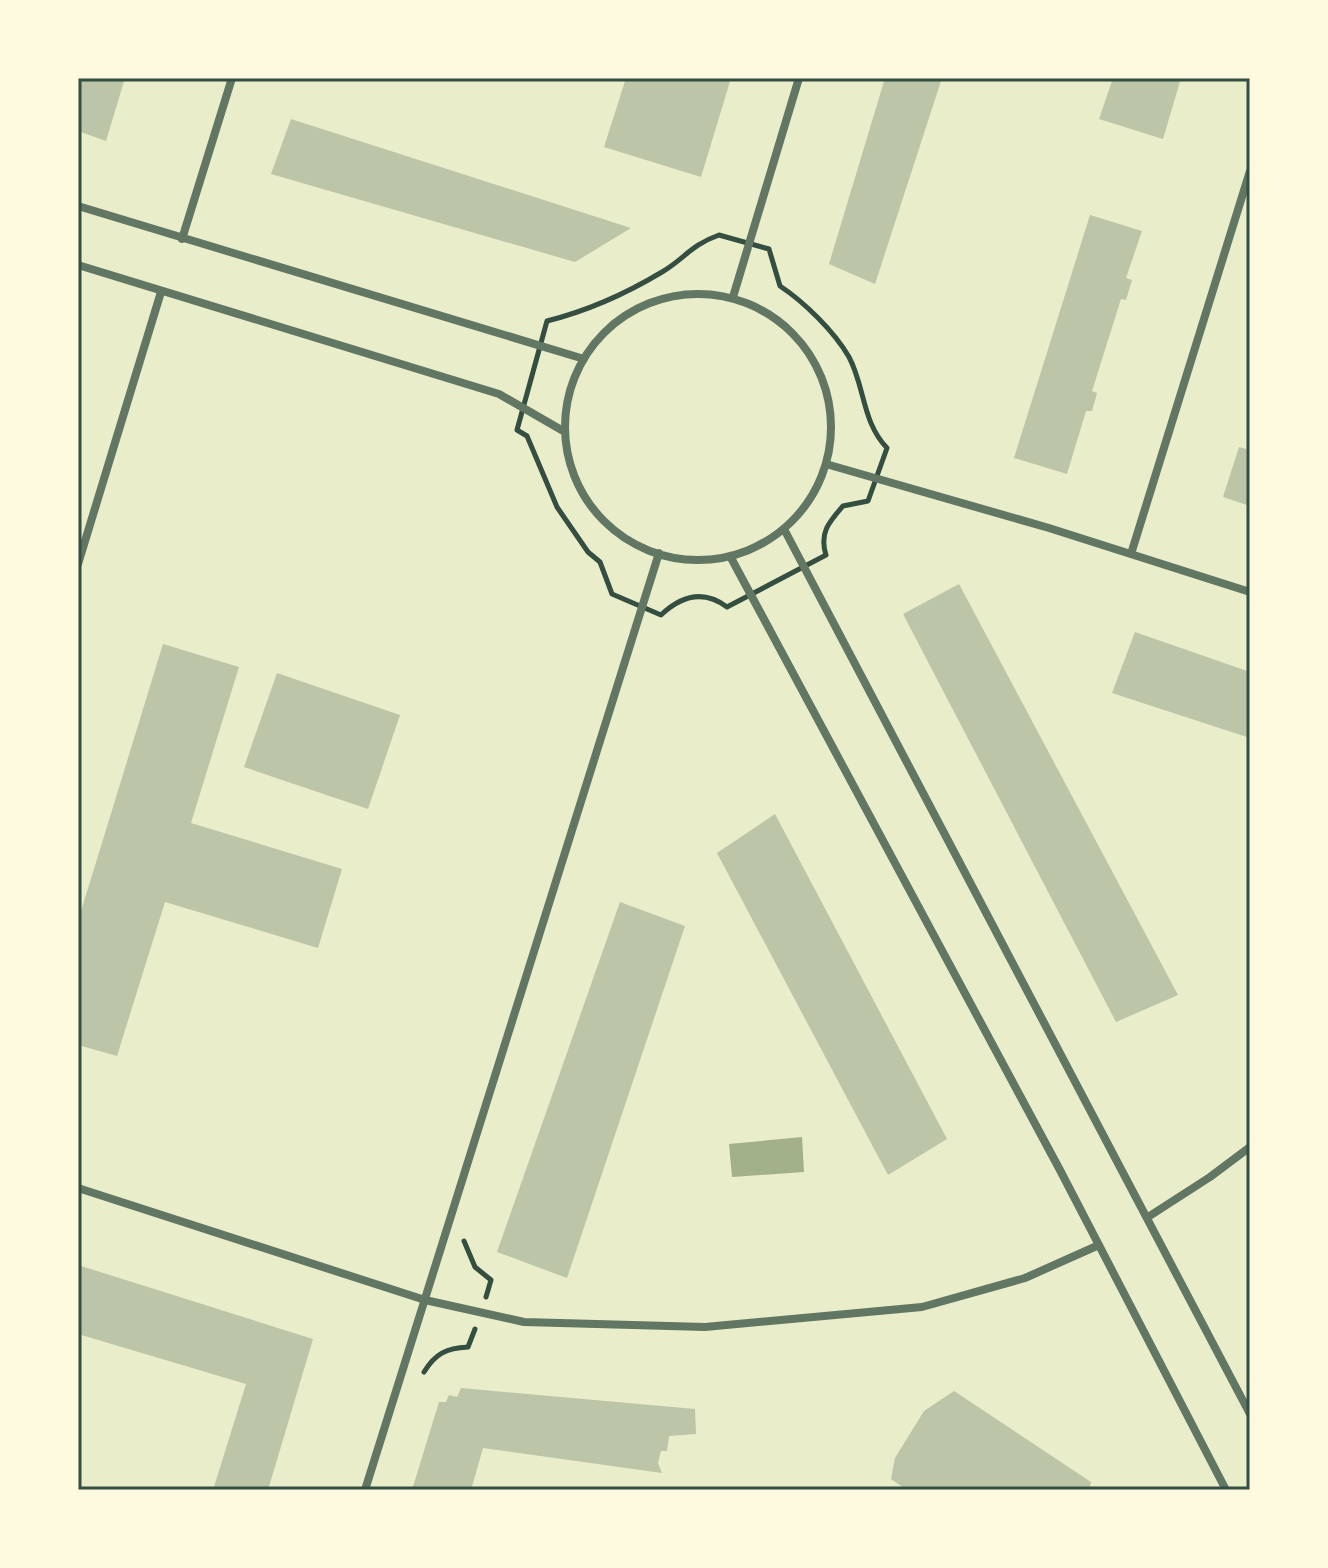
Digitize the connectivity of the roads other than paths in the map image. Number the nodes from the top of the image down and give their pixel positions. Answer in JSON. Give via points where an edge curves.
{"nodes":[{"id":1,"x":232,"y":78,"type":"edge"},
{"id":2,"x":799,"y":78,"type":"edge"},
{"id":3,"x":1250,"y":171,"type":"edge"},
{"id":4,"x":78,"y":206,"type":"edge"},
{"id":5,"x":182,"y":239,"type":"junction"},
{"id":6,"x":78,"y":265,"type":"edge"},
{"id":7,"x":161,"y":292,"type":"junction"},
{"id":8,"x":733,"y":297,"type":"junction"},
{"id":9,"x":584,"y":359,"type":"junction"},
{"id":10,"x":565,"y":432,"type":"junction"},
{"id":11,"x":826,"y":464,"type":"junction"},
{"id":12,"x":784,"y":529,"type":"junction"},
{"id":13,"x":659,"y":553,"type":"junction"},
{"id":14,"x":1131,"y":554,"type":"junction"},
{"id":15,"x":730,"y":556,"type":"junction"},
{"id":16,"x":78,"y":564,"type":"edge"},
{"id":17,"x":1250,"y":592,"type":"edge"},
{"id":18,"x":1250,"y":1147,"type":"edge"},
{"id":19,"x":78,"y":1188,"type":"edge"},
{"id":20,"x":1148,"y":1217,"type":"junction"},
{"id":21,"x":1099,"y":1245,"type":"junction"},
{"id":22,"x":425,"y":1300,"type":"junction"},
{"id":23,"x":1250,"y":1414,"type":"edge"},
{"id":24,"x":365,"y":1490,"type":"edge"},
{"id":25,"x":1226,"y":1490,"type":"edge"}],
"edges":[{"from":1,"to":5,"type":"street"},
{"from":2,"to":8,"type":"street"},
{"from":3,"to":14,"type":"street"},
{"from":4,"to":5,"type":"street"},
{"from":5,"to":9,"type":"street"},
{"from":6,"to":7,"type":"street"},
{"from":7,"to":10,"type":"street","via":[[499,394]]},
{"from":7,"to":16,"type":"street"},
{"from":8,"to":9,"type":"street","via":[[671,296],[631,312],[606,330]]},
{"from":8,"to":11,"type":"street","via":[[776,318],[804,344],[825,383],[832,424]]},
{"from":9,"to":10,"type":"street","via":[[569,394]]},
{"from":10,"to":13,"type":"street","via":[[571,466],[587,501],[610,527]]},
{"from":11,"to":12,"type":"street","via":[[806,504]]},
{"from":11,"to":14,"type":"street"},
{"from":12,"to":15,"type":"street"},
{"from":12,"to":20,"type":"street"},
{"from":13,"to":15,"type":"street","via":[[706,560]]},
{"from":13,"to":22,"type":"street"},
{"from":14,"to":17,"type":"street"},
{"from":15,"to":21,"type":"street"},
{"from":18,"to":20,"type":"street"},
{"from":19,"to":22,"type":"street"},
{"from":20,"to":23,"type":"street"},
{"from":21,"to":22,"type":"street","via":[[1025,1278],[922,1307],[705,1327],[524,1322]]},
{"from":21,"to":25,"type":"street"},
{"from":22,"to":24,"type":"street"}]}
